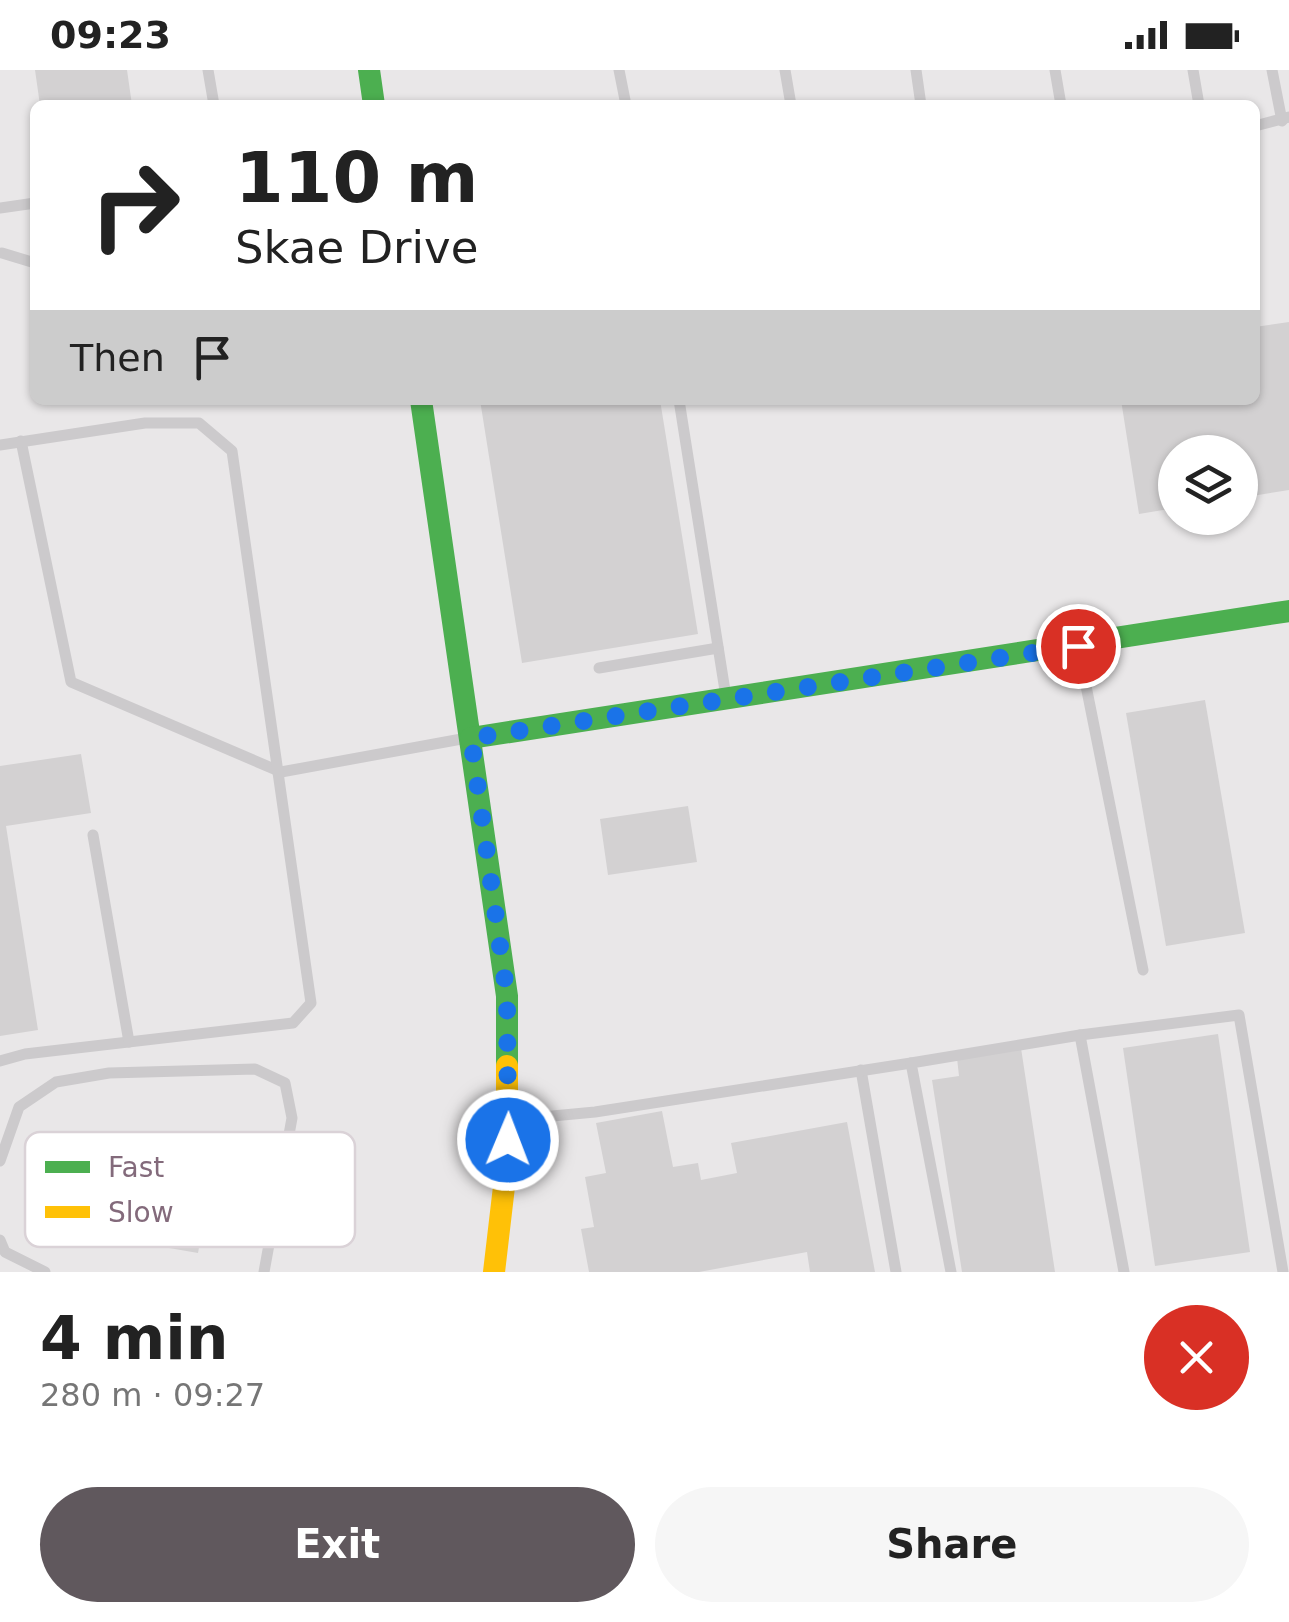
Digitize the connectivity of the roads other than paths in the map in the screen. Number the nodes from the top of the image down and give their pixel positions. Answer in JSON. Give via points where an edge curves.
{"nodes":[{"id":1,"x":208,"y":70,"type":"edge"},
{"id":2,"x":368,"y":70,"type":"edge"},
{"id":3,"x":619,"y":70,"type":"edge"},
{"id":4,"x":785,"y":70,"type":"edge"},
{"id":5,"x":916,"y":70,"type":"edge"},
{"id":6,"x":1056,"y":70,"type":"edge"},
{"id":7,"x":1193,"y":70,"type":"edge"},
{"id":8,"x":1272,"y":70,"type":"edge"},
{"id":9,"x":213,"y":100,"type":"edge"},
{"id":10,"x":373,"y":100,"type":"edge"},
{"id":11,"x":625,"y":100,"type":"edge"},
{"id":12,"x":790,"y":100,"type":"edge"},
{"id":13,"x":920,"y":100,"type":"edge"},
{"id":14,"x":1060,"y":100,"type":"edge"},
{"id":15,"x":1198,"y":100,"type":"edge"},
{"id":16,"x":1285,"y":119,"type":"edge"},
{"id":17,"x":1260,"y":125,"type":"edge"},
{"id":18,"x":30,"y":204,"type":"edge"},
{"id":19,"x":0,"y":208,"type":"edge"},
{"id":20,"x":2,"y":253,"type":"edge"},
{"id":21,"x":30,"y":261,"type":"edge"},
{"id":22,"x":423,"y":405,"type":"edge"},
{"id":23,"x":680,"y":405,"type":"edge"},
{"id":24,"x":21,"y":442,"type":"junction"},
{"id":25,"x":0,"y":444,"type":"edge"},
{"id":26,"x":1289,"y":612,"type":"edge"},
{"id":27,"x":1078,"y":646,"type":"junction"},
{"id":28,"x":718,"y":648,"type":"junction"},
{"id":29,"x":598,"y":668,"type":"dead end"},
{"id":30,"x":726,"y":700,"type":"junction"},
{"id":31,"x":471,"y":738,"type":"junction"},
{"id":32,"x":281,"y":772,"type":"junction"},
{"id":33,"x":93,"y":834,"type":"dead end"},
{"id":34,"x":1143,"y":970,"type":"dead end"},
{"id":35,"x":1080,"y":1036,"type":"junction"},
{"id":36,"x":129,"y":1042,"type":"junction"},
{"id":37,"x":0,"y":1062,"type":"edge"},
{"id":38,"x":911,"y":1062,"type":"junction"},
{"id":39,"x":861,"y":1070,"type":"junction"},
{"id":40,"x":509,"y":1120,"type":"junction"},
{"id":41,"x":289,"y":1132,"type":"edge"},
{"id":42,"x":0,"y":1161,"type":"edge"},
{"id":43,"x":0,"y":1240,"type":"edge"},
{"id":44,"x":269,"y":1247,"type":"edge"},
{"id":45,"x":45,"y":1272,"type":"edge"},
{"id":46,"x":264,"y":1272,"type":"edge"},
{"id":47,"x":494,"y":1272,"type":"edge"},
{"id":48,"x":896,"y":1272,"type":"edge"},
{"id":49,"x":951,"y":1272,"type":"edge"},
{"id":50,"x":1124,"y":1272,"type":"edge"},
{"id":51,"x":1283,"y":1272,"type":"edge"}],
"edges":[{"from":1,"to":9,"type":"lane"},
{"from":2,"to":10,"type":"street"},
{"from":3,"to":11,"type":"lane"},
{"from":4,"to":12,"type":"lane"},
{"from":5,"to":13,"type":"lane"},
{"from":6,"to":14,"type":"lane"},
{"from":7,"to":15,"type":"lane"},
{"from":8,"to":16,"type":"lane"},
{"from":16,"to":17,"type":"lane"},
{"from":18,"to":19,"type":"lane"},
{"from":20,"to":21,"type":"lane"},
{"from":22,"to":31,"type":"street"},
{"from":23,"to":28,"type":"lane"},
{"from":24,"to":25,"type":"lane"},
{"from":24,"to":32,"type":"lane","via":[[70,682]]},
{"from":24,"to":32,"type":"lane","via":[[145,423],[199,423],[232,450]]},
{"from":26,"to":27,"type":"street"},
{"from":27,"to":30,"type":"street"},
{"from":27,"to":34,"type":"lane"},
{"from":28,"to":29,"type":"lane"},
{"from":28,"to":30,"type":"lane"},
{"from":30,"to":31,"type":"street"},
{"from":31,"to":32,"type":"lane"},
{"from":31,"to":40,"type":"street","via":[[507,996]]},
{"from":32,"to":36,"type":"lane","via":[[311,1003],[293,1023]]},
{"from":33,"to":36,"type":"lane"},
{"from":35,"to":38,"type":"lane"},
{"from":35,"to":50,"type":"lane"},
{"from":35,"to":51,"type":"lane","via":[[1239,1016]]},
{"from":36,"to":37,"type":"lane"},
{"from":38,"to":39,"type":"lane"},
{"from":38,"to":49,"type":"lane"},
{"from":39,"to":40,"type":"lane"},
{"from":39,"to":48,"type":"lane"},
{"from":40,"to":47,"type":"street"},
{"from":41,"to":42,"type":"lane","via":[[285,1083],[255,1069],[110,1072],[56,1082],[19,1107]]},
{"from":43,"to":45,"type":"lane","via":[[5,1252]]},
{"from":44,"to":46,"type":"lane"}]}
